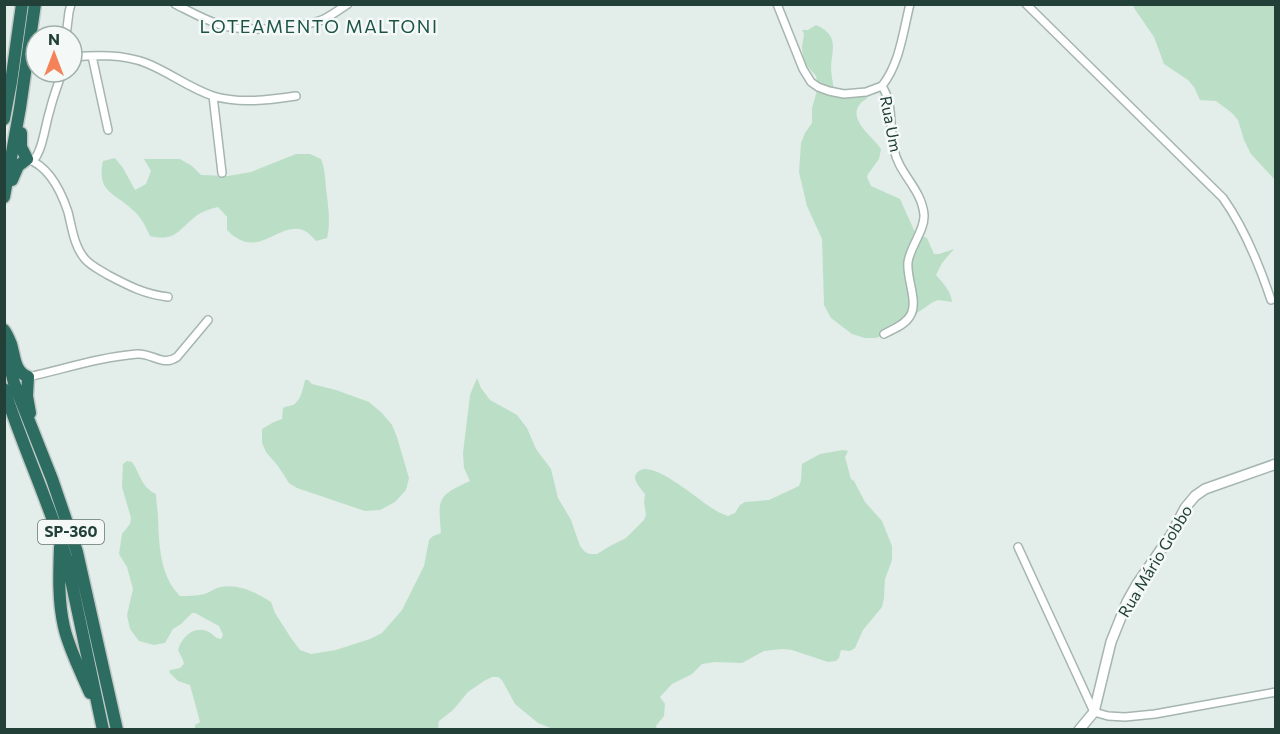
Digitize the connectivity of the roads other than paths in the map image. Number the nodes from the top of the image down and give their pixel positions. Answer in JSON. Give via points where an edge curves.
{"nodes":[{"id":1,"x":21,"y":4,"type":"edge"},
{"id":2,"x":35,"y":4,"type":"edge"},
{"id":3,"x":71,"y":4,"type":"edge"},
{"id":4,"x":175,"y":4,"type":"edge"},
{"id":5,"x":348,"y":4,"type":"edge"},
{"id":6,"x":777,"y":4,"type":"edge"},
{"id":7,"x":910,"y":4,"type":"edge"},
{"id":8,"x":1026,"y":4,"type":"edge"},
{"id":9,"x":68,"y":24,"type":"edge"},
{"id":10,"x":84,"y":56,"type":"edge"},
{"id":11,"x":92,"y":56,"type":"junction"},
{"id":12,"x":58,"y":84,"type":"edge"},
{"id":13,"x":882,"y":86,"type":"junction"},
{"id":14,"x":213,"y":96,"type":"junction"},
{"id":15,"x":296,"y":96,"type":"dead end"},
{"id":16,"x":20,"y":108,"type":"junction"},
{"id":17,"x":4,"y":119,"type":"edge"},
{"id":18,"x":108,"y":130,"type":"dead end"},
{"id":19,"x":30,"y":160,"type":"junction"},
{"id":20,"x":222,"y":173,"type":"dead end"},
{"id":21,"x":5,"y":191,"type":"edge"},
{"id":22,"x":4,"y":197,"type":"edge"},
{"id":23,"x":168,"y":297,"type":"dead end"},
{"id":24,"x":1271,"y":300,"type":"dead end"},
{"id":25,"x":208,"y":320,"type":"dead end"},
{"id":26,"x":4,"y":330,"type":"edge"},
{"id":27,"x":884,"y":333,"type":"dead end"},
{"id":28,"x":4,"y":341,"type":"edge"},
{"id":29,"x":28,"y":377,"type":"junction"},
{"id":30,"x":4,"y":389,"type":"edge"},
{"id":31,"x":4,"y":404,"type":"edge"},
{"id":32,"x":16,"y":426,"type":"junction"},
{"id":33,"x":34,"y":438,"type":"junction"},
{"id":34,"x":1275,"y":464,"type":"edge"},
{"id":35,"x":1018,"y":547,"type":"dead end"},
{"id":36,"x":1275,"y":692,"type":"edge"},
{"id":37,"x":1095,"y":712,"type":"junction"},
{"id":38,"x":103,"y":729,"type":"edge"},
{"id":39,"x":117,"y":729,"type":"edge"},
{"id":40,"x":1079,"y":729,"type":"edge"}],
"edges":[{"from":1,"to":17,"type":"highway"},
{"from":2,"to":16,"type":"highway"},
{"from":3,"to":9,"type":"street"},
{"from":4,"to":5,"type":"street","via":[[218,24],[249,28],[303,25],[323,19]]},
{"from":6,"to":13,"type":"street","name":"Rua Um","via":[[811,82],[844,93],[866,92]]},
{"from":7,"to":13,"type":"street","via":[[895,63]]},
{"from":8,"to":24,"type":"street","via":[[1223,198],[1238,220]]},
{"from":10,"to":11,"type":"street"},
{"from":11,"to":14,"type":"street","via":[[146,63]]},
{"from":11,"to":18,"type":"street"},
{"from":12,"to":19,"type":"street","via":[[41,147]]},
{"from":13,"to":27,"type":"street","name":"Rua Um","via":[[887,93],[894,149],[924,216],[908,263],[913,310],[901,326]]},
{"from":14,"to":15,"type":"street","via":[[246,100]]},
{"from":14,"to":20,"type":"street"},
{"from":16,"to":19,"type":"highway","via":[[20,145]]},
{"from":16,"to":21,"type":"highway"},
{"from":19,"to":21,"type":"highway","via":[[18,166]]},
{"from":19,"to":23,"type":"street","via":[[45,170],[56,186],[86,260],[135,289]]},
{"from":21,"to":22,"type":"highway"},
{"from":25,"to":29,"type":"street","via":[[170,361],[144,354],[118,356]]},
{"from":26,"to":29,"type":"highway","via":[[19,372]]},
{"from":28,"to":33,"type":"highway","number":"SP-360"},
{"from":29,"to":33,"type":"highway"},
{"from":30,"to":32,"type":"highway","number":"SP-360"},
{"from":31,"to":32,"type":"highway"},
{"from":32,"to":38,"type":"highway","number":"SP-360","via":[[60,537],[59,589],[64,627]]},
{"from":33,"to":39,"type":"highway","number":"SP-360","via":[[77,552]]},
{"from":34,"to":37,"type":"street","name":"Rua Mário Gobbo","via":[[1205,489],[1185,508],[1137,584],[1117,625]]},
{"from":35,"to":37,"type":"street"},
{"from":36,"to":37,"type":"street","via":[[1155,714],[1125,717]]},
{"from":37,"to":40,"type":"street"}]}
